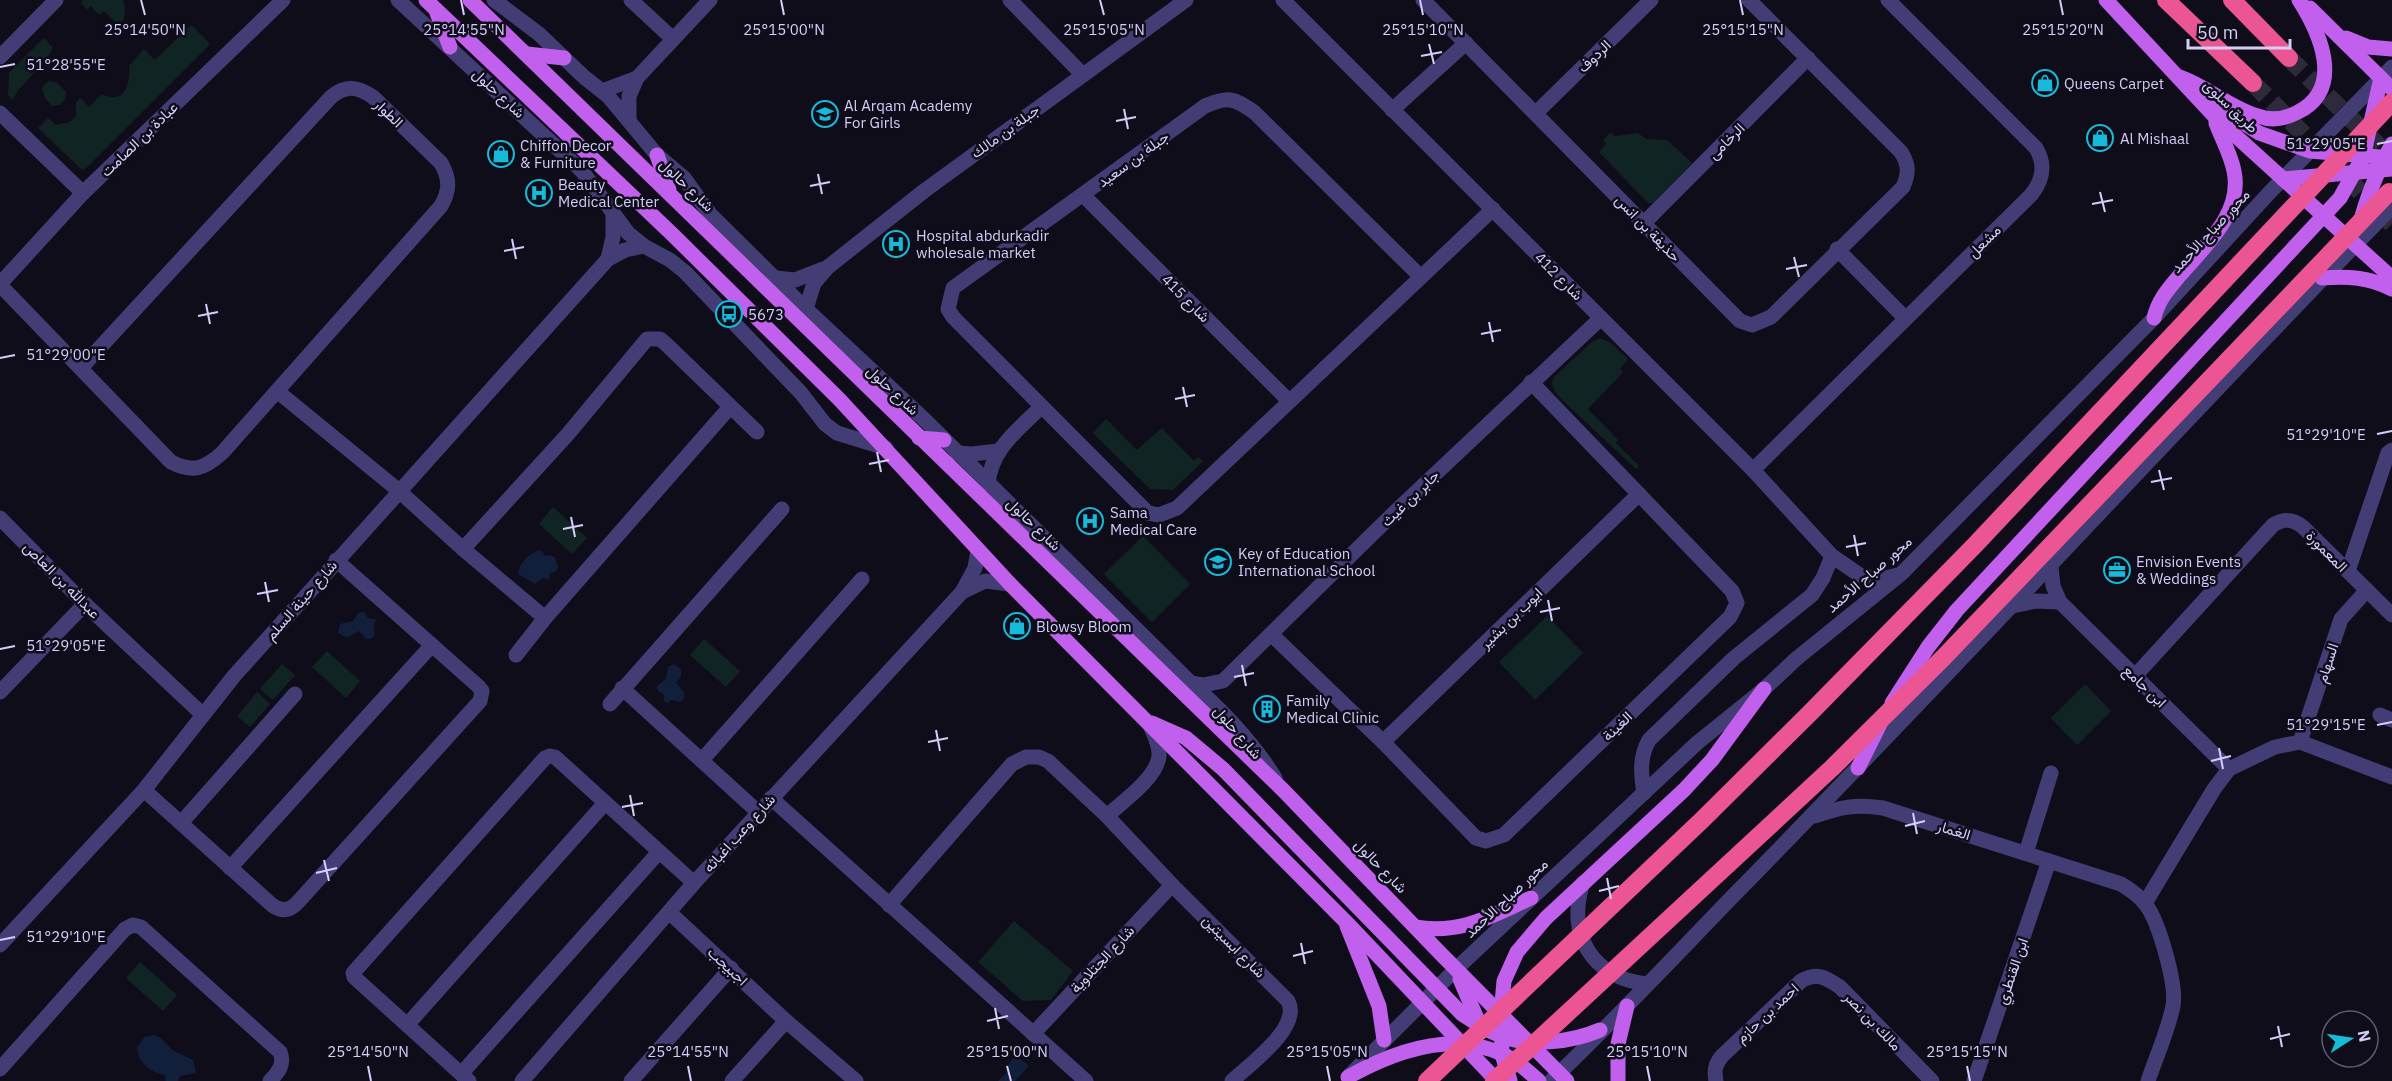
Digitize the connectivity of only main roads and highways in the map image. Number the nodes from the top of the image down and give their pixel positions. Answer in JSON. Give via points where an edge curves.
{"nodes":[{"id":1,"x":470,"y":0,"type":"edge"},
{"id":2,"x":2106,"y":0,"type":"edge"},
{"id":3,"x":2166,"y":0,"type":"edge"},
{"id":4,"x":2232,"y":0,"type":"edge"},
{"id":5,"x":2300,"y":0,"type":"edge"},
{"id":6,"x":430,"y":4,"type":"edge"},
{"id":7,"x":2334,"y":32,"type":"junction"},
{"id":8,"x":450,"y":47,"type":"road end"},
{"id":9,"x":2392,"y":49,"type":"edge"},
{"id":10,"x":527,"y":54,"type":"junction"},
{"id":11,"x":564,"y":58,"type":"road end"},
{"id":12,"x":2289,"y":58,"type":"tunnel mouth"},
{"id":13,"x":2175,"y":75,"type":"junction"},
{"id":14,"x":2388,"y":78,"type":"edge"},
{"id":15,"x":2253,"y":83,"type":"tunnel mouth"},
{"id":16,"x":2392,"y":102,"type":"edge"},
{"id":17,"x":2216,"y":118,"type":"junction"},
{"id":18,"x":2392,"y":144,"type":"edge"},
{"id":19,"x":657,"y":155,"type":"road end"},
{"id":20,"x":2360,"y":163,"type":"junction"},
{"id":21,"x":2387,"y":163,"type":"edge"},
{"id":22,"x":2283,"y":178,"type":"junction"},
{"id":23,"x":2392,"y":188,"type":"edge"},
{"id":24,"x":670,"y":193,"type":"junction"},
{"id":25,"x":2325,"y":216,"type":"junction"},
{"id":26,"x":2355,"y":244,"type":"junction"},
{"id":27,"x":2322,"y":278,"type":"road end"},
{"id":28,"x":2392,"y":278,"type":"edge"},
{"id":29,"x":2392,"y":289,"type":"edge"},
{"id":30,"x":2154,"y":318,"type":"road end"},
{"id":31,"x":919,"y":438,"type":"junction"},
{"id":32,"x":944,"y":440,"type":"road end"},
{"id":33,"x":1764,"y":689,"type":"road end"},
{"id":34,"x":1149,"y":722,"type":"junction"},
{"id":35,"x":1858,"y":768,"type":"road end"},
{"id":36,"x":1532,"y":898,"type":"road end"},
{"id":37,"x":1347,"y":923,"type":"junction"},
{"id":38,"x":1415,"y":927,"type":"junction"},
{"id":39,"x":1456,"y":969,"type":"junction"},
{"id":40,"x":1627,"y":1006,"type":"road end"},
{"id":41,"x":1501,"y":1015,"type":"junction"},
{"id":42,"x":1480,"y":1026,"type":"junction"},
{"id":43,"x":1600,"y":1030,"type":"road end"},
{"id":44,"x":1501,"y":1037,"type":"junction"},
{"id":45,"x":1384,"y":1040,"type":"road end"},
{"id":46,"x":1527,"y":1041,"type":"junction"},
{"id":47,"x":1462,"y":1044,"type":"junction"},
{"id":48,"x":1487,"y":1049,"type":"junction"},
{"id":49,"x":1502,"y":1054,"type":"junction"},
{"id":50,"x":1559,"y":1078,"type":"edge"},
{"id":51,"x":1346,"y":1079,"type":"edge"},
{"id":52,"x":1492,"y":1079,"type":"edge"},
{"id":53,"x":1427,"y":1081,"type":"edge"},
{"id":54,"x":1510,"y":1081,"type":"edge"},
{"id":55,"x":1539,"y":1081,"type":"edge"},
{"id":56,"x":1617,"y":1081,"type":"edge"}],
"edges":[{"from":1,"to":10,"type":"main road","name":"شارع حالول"},
{"from":2,"to":13,"type":"main road","name":"طريق سلوى"},
{"from":3,"to":15,"type":"highway","name":"طريق سلوى"},
{"from":4,"to":12,"type":"highway"},
{"from":5,"to":7,"type":"main road"},
{"from":5,"to":13,"type":"main road","via":[[2322,46],[2325,75],[2312,102],[2300,111],[2271,119],[2257,116]]},
{"from":6,"to":8,"type":"main road"},
{"from":6,"to":34,"type":"main road","via":[[672,234],[886,448],[1010,584]]},
{"from":7,"to":9,"type":"main road","via":[[2368,47]]},
{"from":7,"to":14,"type":"main road"},
{"from":10,"to":11,"type":"main road"},
{"from":10,"to":24,"type":"main road","name":"شارع حالول"},
{"from":13,"to":17,"type":"main road","name":"طريق سلوى"},
{"from":13,"to":20,"type":"main road","via":[[2259,133]]},
{"from":14,"to":20,"type":"main road"},
{"from":16,"to":53,"type":"highway","bridge":true,"via":[[1974,546],[1812,712]]},
{"from":17,"to":22,"type":"main road","name":"طريق سلوى"},
{"from":17,"to":30,"type":"main road","via":[[2234,171],[2234,200],[2219,229],[2162,296]]},
{"from":18,"to":21,"type":"main road"},
{"from":19,"to":24,"type":"main road"},
{"from":20,"to":21,"type":"main road"},
{"from":20,"to":22,"type":"main road"},
{"from":20,"to":25,"type":"main road"},
{"from":21,"to":26,"type":"main road","via":[[2365,203]]},
{"from":22,"to":25,"type":"main road","name":"طريق سلوى"},
{"from":23,"to":52,"type":"highway","bridge":true,"via":[[1935,666],[1832,768]]},
{"from":24,"to":31,"type":"main road","name":"شارع حالول"},
{"from":25,"to":26,"type":"main road","name":"طريق سلوى"},
{"from":25,"to":35,"type":"main road","via":[[1957,610],[1902,686]]},
{"from":26,"to":28,"type":"main road","name":"طريق سلوى"},
{"from":27,"to":29,"type":"main road","via":[[2356,277]]},
{"from":31,"to":32,"type":"main road"},
{"from":31,"to":38,"type":"main road","name":"شارع حالول","via":[[1284,791]]},
{"from":33,"to":41,"type":"main road","via":[[1712,760],[1684,790],[1546,918],[1517,952],[1504,981]]},
{"from":34,"to":37,"type":"main road"},
{"from":34,"to":42,"type":"main road","via":[[1186,738],[1223,770],[1462,1014]]},
{"from":36,"to":38,"type":"main road","via":[[1460,928]]},
{"from":37,"to":45,"type":"main road","via":[[1379,1006]]},
{"from":37,"to":47,"type":"main road"},
{"from":38,"to":39,"type":"main road","name":"شارع حالول"},
{"from":39,"to":41,"type":"main road","name":"شارع حالول"},
{"from":39,"to":42,"type":"main road"},
{"from":40,"to":56,"type":"main road","via":[[1618,1044]]},
{"from":41,"to":44,"type":"main road"},
{"from":41,"to":46,"type":"main road","name":"شارع حالول"},
{"from":42,"to":44,"type":"main road"},
{"from":42,"to":48,"type":"main road"},
{"from":43,"to":46,"type":"main road","via":[[1568,1040]]},
{"from":44,"to":46,"type":"main road"},
{"from":44,"to":49,"type":"main road"},
{"from":46,"to":50,"type":"main road","name":"شارع حالول"},
{"from":47,"to":48,"type":"main road"},
{"from":47,"to":51,"type":"main road","via":[[1397,1053]]},
{"from":47,"to":52,"type":"main road"},
{"from":48,"to":49,"type":"main road"},
{"from":48,"to":52,"type":"main road"},
{"from":49,"to":54,"type":"main road"},
{"from":49,"to":55,"type":"main road"}]}
